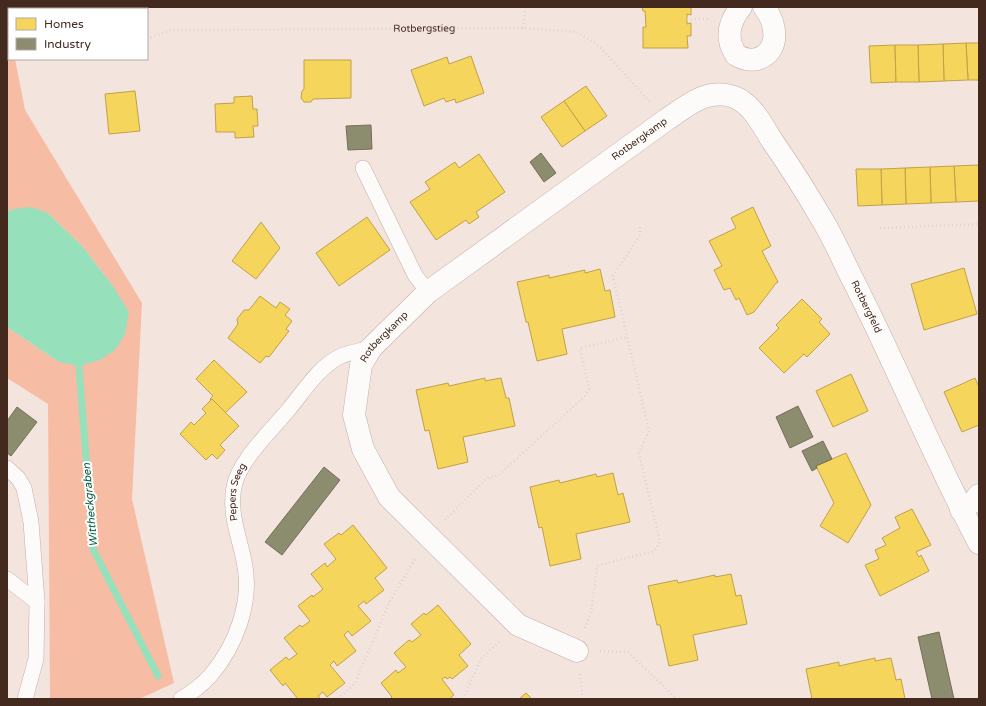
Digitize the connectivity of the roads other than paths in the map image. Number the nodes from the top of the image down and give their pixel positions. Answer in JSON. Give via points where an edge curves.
{"nodes":[{"id":1,"x":741,"y":7,"type":"edge"},
{"id":2,"x":764,"y":7,"type":"edge"},
{"id":3,"x":723,"y":94,"type":"joint"},
{"id":4,"x":363,"y":168,"type":"dead end"},
{"id":5,"x":428,"y":292,"type":"junction"},
{"id":6,"x":372,"y":348,"type":"junction"},
{"id":7,"x":7,"y":468,"type":"edge"},
{"id":8,"x":979,"y":495,"type":"edge"},
{"id":9,"x":961,"y":510,"type":"junction"},
{"id":10,"x":979,"y":543,"type":"edge"},
{"id":11,"x":7,"y":579,"type":"edge"},
{"id":12,"x":37,"y":602,"type":"junction"},
{"id":13,"x":577,"y":651,"type":"road end"},
{"id":14,"x":25,"y":699,"type":"edge"},
{"id":15,"x":181,"y":699,"type":"edge"}],
"edges":[{"from":1,"to":2,"type":"street","via":[[731,24],[730,43],[736,55],[753,60],[765,56],[775,40],[772,21]]},
{"from":3,"to":5,"type":"street","name":"Rotbergkamp","via":[[712,94],[699,99],[666,120]]},
{"from":3,"to":9,"type":"street","name":"Rotbergfeld","via":[[736,97],[751,110],[824,223],[872,318]]},
{"from":4,"to":5,"type":"lane","via":[[415,275]]},
{"from":5,"to":6,"type":"street","name":"Rotbergkamp"},
{"from":6,"to":13,"type":"street","name":"Rotbergkamp","via":[[361,365],[354,415],[363,449],[389,497],[518,625]]},
{"from":6,"to":15,"type":"lane","name":"Pepers Seeg","via":[[340,357],[322,369],[252,452],[240,470],[234,486],[233,518],[246,575],[246,602],[233,640],[222,660],[209,677]]},
{"from":7,"to":12,"type":"lane","via":[[24,488],[31,522]]},
{"from":8,"to":9,"type":"street"},
{"from":9,"to":10,"type":"street","name":"Rotbergfeld"},
{"from":11,"to":12,"type":"lane"},
{"from":12,"to":14,"type":"lane","via":[[36,659]]}]}
